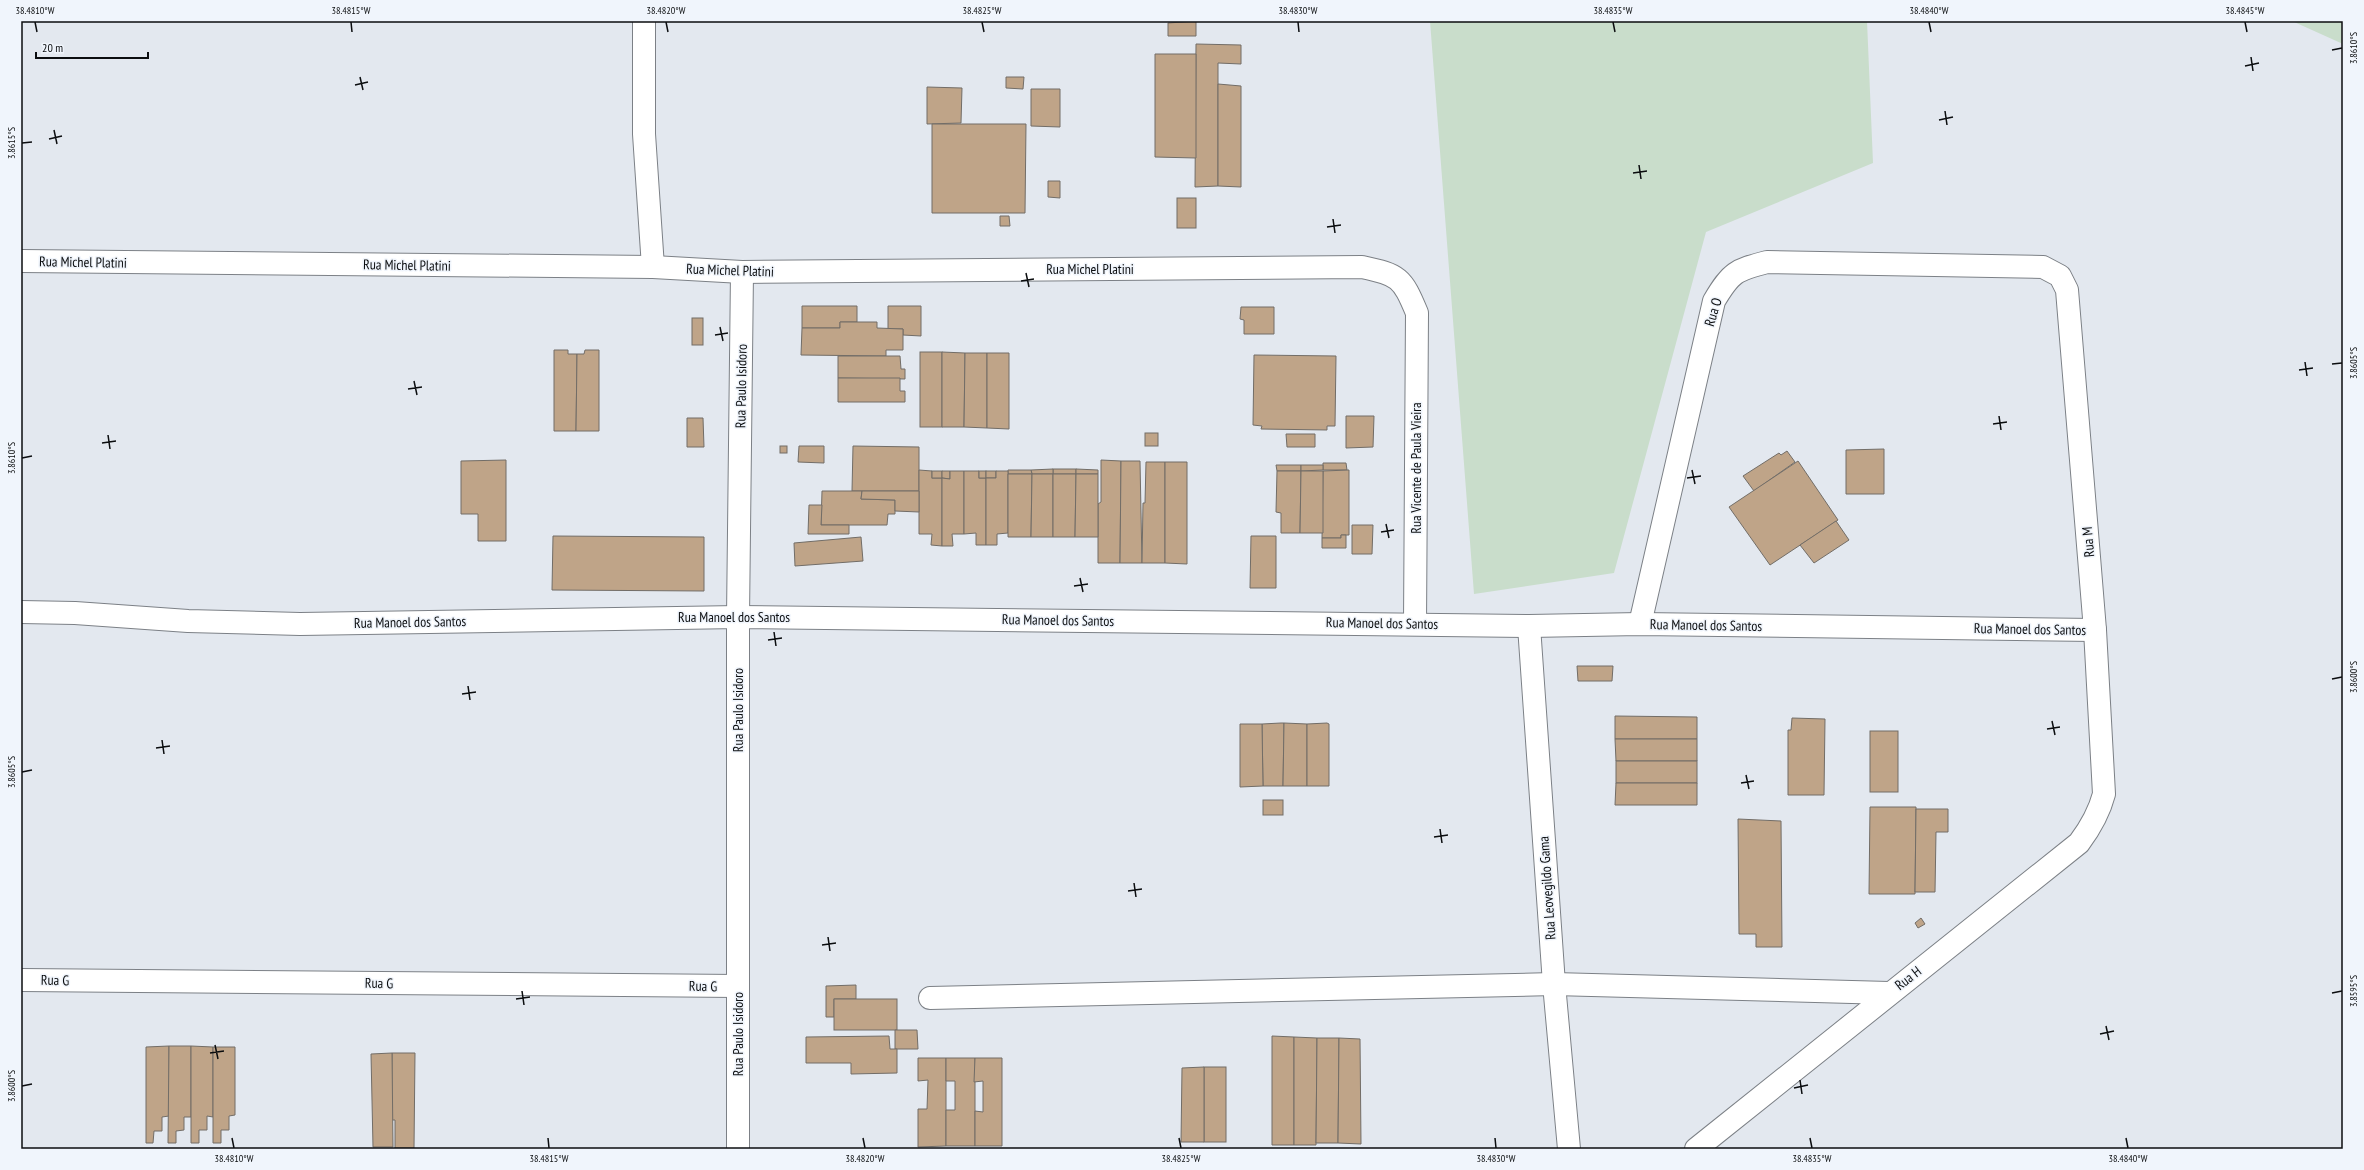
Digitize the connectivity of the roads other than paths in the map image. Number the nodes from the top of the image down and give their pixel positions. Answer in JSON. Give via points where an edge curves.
{"nodes":[{"id":1,"x":644,"y":21,"type":"edge"},
{"id":2,"x":21,"y":261,"type":"edge"},
{"id":3,"x":653,"y":267,"type":"junction"},
{"id":4,"x":742,"y":272,"type":"junction"},
{"id":5,"x":2067,"y":290,"type":"joint"},
{"id":6,"x":1417,"y":313,"type":"joint"},
{"id":7,"x":21,"y":612,"type":"edge"},
{"id":8,"x":738,"y":617,"type":"junction"},
{"id":9,"x":1415,"y":624,"type":"junction"},
{"id":10,"x":1640,"y":624,"type":"junction"},
{"id":11,"x":1529,"y":626,"type":"junction"},
{"id":12,"x":2095,"y":630,"type":"junction"},
{"id":13,"x":2104,"y":794,"type":"joint"},
{"id":14,"x":21,"y":980,"type":"edge"},
{"id":15,"x":1554,"y":984,"type":"junction"},
{"id":16,"x":738,"y":986,"type":"junction"},
{"id":17,"x":1890,"y":993,"type":"junction"},
{"id":18,"x":930,"y":998,"type":"dead end"},
{"id":19,"x":738,"y":1149,"type":"edge"},
{"id":20,"x":1569,"y":1149,"type":"edge"},
{"id":21,"x":1696,"y":1149,"type":"edge"}],
"edges":[{"from":1,"to":3,"type":"street","via":[[644,134]]},
{"from":2,"to":3,"type":"street","name":"Rua Michel Platini"},
{"from":3,"to":4,"type":"street","name":"Rua Michel Platini"},
{"from":4,"to":6,"type":"street","name":"Rua Michel Platini","via":[[1362,267],[1391,273],[1407,289]]},
{"from":4,"to":8,"type":"street","name":"Rua Paulo Isidoro"},
{"from":5,"to":10,"type":"street","name":"Rua O","via":[[2060,276],[2043,266],[1767,262],[1740,269],[1726,282],[1714,301]]},
{"from":5,"to":12,"type":"street","name":"Rua M"},
{"from":6,"to":9,"type":"street","name":"Rua Vicente de Paula Vieira"},
{"from":7,"to":8,"type":"street","name":"Rua Manoel dos Santos","via":[[300,624]]},
{"from":8,"to":9,"type":"street","name":"Rua Manoel dos Santos"},
{"from":8,"to":16,"type":"street","name":"Rua Paulo Isidoro"},
{"from":9,"to":11,"type":"street","name":"Rua Manoel dos Santos"},
{"from":10,"to":11,"type":"street","name":"Rua Manoel dos Santos"},
{"from":10,"to":12,"type":"street","name":"Rua Manoel dos Santos"},
{"from":11,"to":15,"type":"street","name":"Rua Leovegildo Gama"},
{"from":12,"to":13,"type":"street","name":"Rua M"},
{"from":13,"to":17,"type":"street","name":"Rua H","via":[[2091,827],[2079,843]]},
{"from":14,"to":16,"type":"street","name":"Rua G"},
{"from":15,"to":17,"type":"street"},
{"from":15,"to":18,"type":"street"},
{"from":15,"to":20,"type":"street","name":"Rua Leovegildo Gama"},
{"from":16,"to":19,"type":"street","name":"Rua Paulo Isidoro"},
{"from":17,"to":21,"type":"street","name":"Rua H"}]}
